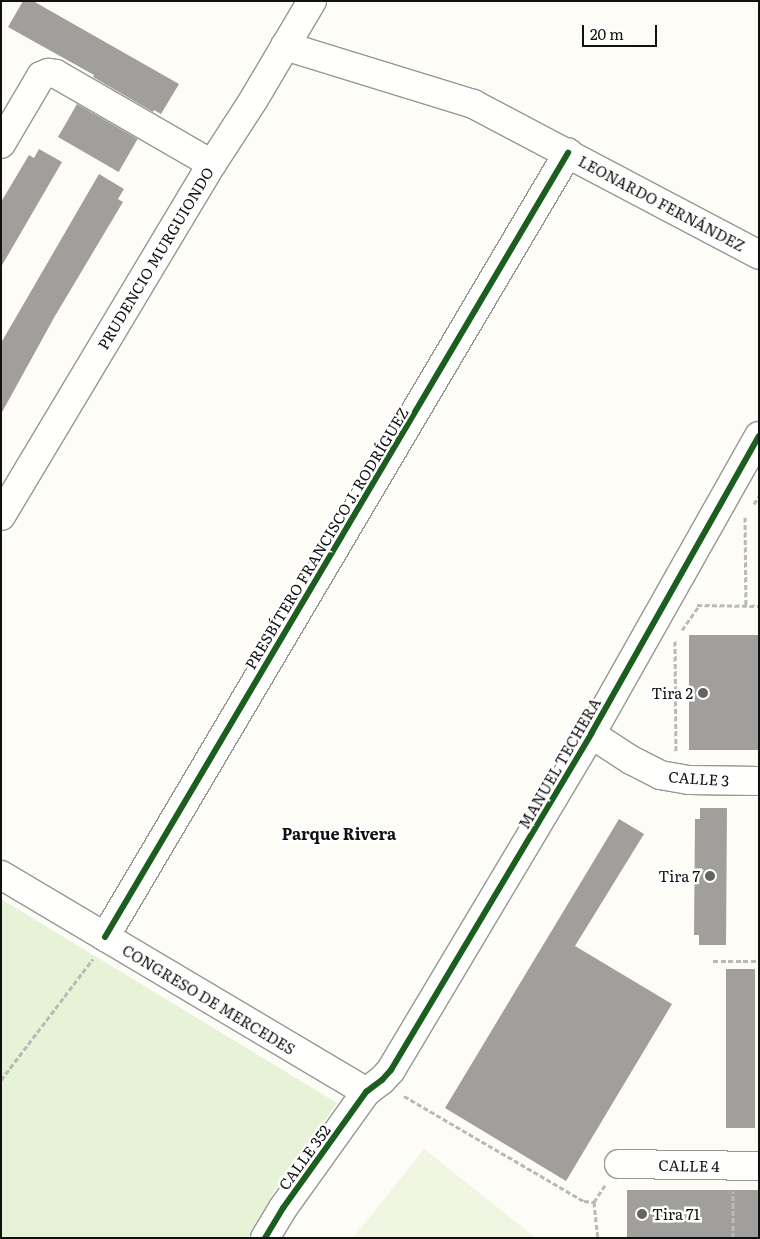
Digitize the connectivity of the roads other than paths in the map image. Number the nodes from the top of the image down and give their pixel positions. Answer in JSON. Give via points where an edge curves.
{"nodes":[{"id":1,"x":312,"y":1,"type":"edge"},
{"id":2,"x":286,"y":46,"type":"junction"},
{"id":3,"x":1,"y":144,"type":"edge"},
{"id":4,"x":568,"y":153,"type":"junction"},
{"id":5,"x":212,"y":164,"type":"junction"},
{"id":6,"x":759,"y":255,"type":"edge"},
{"id":7,"x":759,"y":436,"type":"edge"},
{"id":8,"x":1,"y":516,"type":"edge"},
{"id":9,"x":591,"y":734,"type":"junction"},
{"id":10,"x":759,"y":781,"type":"edge"},
{"id":11,"x":1,"y":875,"type":"edge"},
{"id":12,"x":105,"y":936,"type":"junction"},
{"id":13,"x":366,"y":1092,"type":"junction"},
{"id":14,"x":619,"y":1164,"type":"road end"},
{"id":15,"x":746,"y":1165,"type":"edge"},
{"id":16,"x":265,"y":1238,"type":"edge"}],
"edges":[{"from":1,"to":2,"type":"street","name":"PRUDENCIO MURGUIONDO"},
{"from":2,"to":4,"type":"street","name":"LEONARDO FERNÁNDEZ","via":[[473,104]]},
{"from":2,"to":5,"type":"street","name":"PRUDENCIO MURGUIONDO"},
{"from":3,"to":5,"type":"street","via":[[41,76],[56,74]]},
{"from":4,"to":6,"type":"street","name":"LEONARDO FERNÁNDEZ"},
{"from":4,"to":12,"type":"street","name":"PRESBÍTERO FRANCISCO J. RODRÍGUEZ"},
{"from":5,"to":8,"type":"street","name":"PRUDENCIO MURGUIONDO"},
{"from":7,"to":9,"type":"street","name":"MANUEL TECHERA"},
{"from":9,"to":10,"type":"street","name":"CALLE 3","via":[[660,775],[676,779]]},
{"from":9,"to":13,"type":"street","name":"MANUEL TECHERA","via":[[391,1070]]},
{"from":11,"to":12,"type":"street","name":"CONGRESO DE MERCEDES"},
{"from":12,"to":13,"type":"street","name":"CONGRESO DE MERCEDES"},
{"from":13,"to":16,"type":"street","name":"CALLE 352"},
{"from":14,"to":15,"type":"street","name":"CALLE 4"}]}
